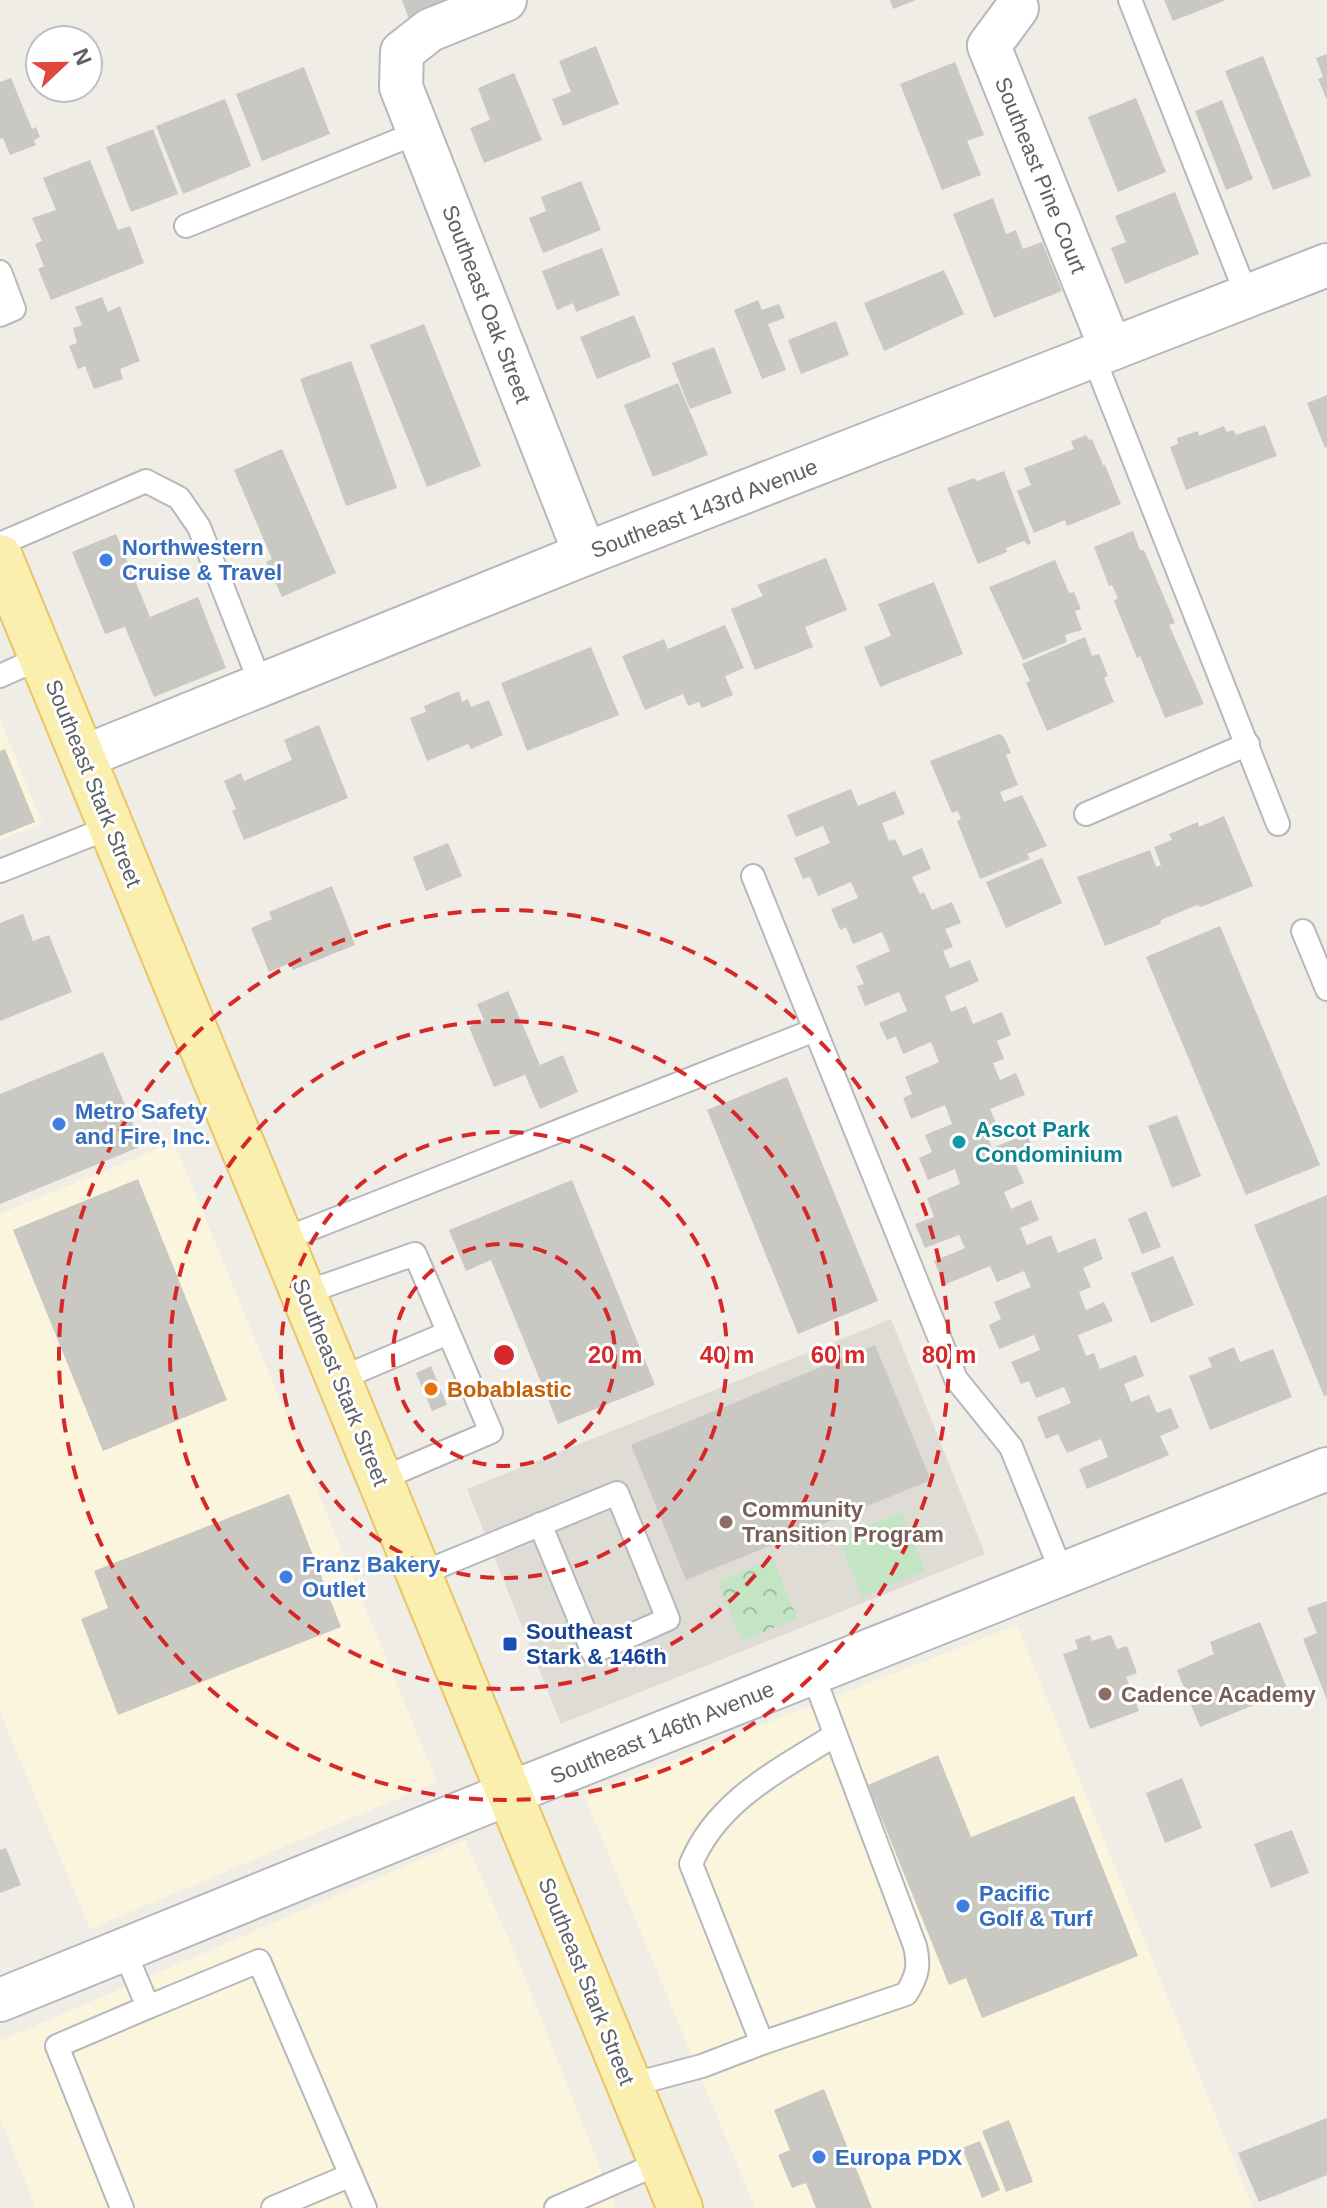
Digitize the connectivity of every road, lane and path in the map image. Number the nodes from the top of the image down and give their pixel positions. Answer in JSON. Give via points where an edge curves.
{"nodes":[{"id":1,"x":505,"y":0,"type":"edge"},
{"id":2,"x":1130,"y":0,"type":"edge"},
{"id":3,"x":1017,"y":8,"type":"dead end"},
{"id":4,"x":419,"y":132,"type":"junction"},
{"id":5,"x":186,"y":226,"type":"dead end"},
{"id":6,"x":1327,"y":265,"type":"edge"},
{"id":7,"x":0,"y":272,"type":"edge"},
{"id":8,"x":1247,"y":296,"type":"junction"},
{"id":9,"x":0,"y":315,"type":"edge"},
{"id":10,"x":1102,"y":352,"type":"junction"},
{"id":11,"x":0,"y":544,"type":"edge"},
{"id":12,"x":585,"y":554,"type":"junction"},
{"id":13,"x":0,"y":557,"type":"edge"},
{"id":14,"x":42,"y":657,"type":"junction"},
{"id":15,"x":0,"y":676,"type":"edge"},
{"id":16,"x":261,"y":685,"type":"junction"},
{"id":17,"x":1248,"y":744,"type":"junction"},
{"id":18,"x":83,"y":757,"type":"junction"},
{"id":19,"x":1086,"y":814,"type":"dead end"},
{"id":20,"x":1278,"y":824,"type":"dead end"},
{"id":21,"x":111,"y":827,"type":"junction"},
{"id":22,"x":0,"y":871,"type":"edge"},
{"id":23,"x":753,"y":876,"type":"dead end"},
{"id":24,"x":1303,"y":931,"type":"dead end"},
{"id":25,"x":1327,"y":989,"type":"edge"},
{"id":26,"x":815,"y":1030,"type":"junction"},
{"id":27,"x":282,"y":1240,"type":"junction"},
{"id":28,"x":304,"y":1293,"type":"junction"},
{"id":29,"x":448,"y":1333,"type":"junction"},
{"id":30,"x":339,"y":1379,"type":"junction"},
{"id":31,"x":1327,"y":1469,"type":"edge"},
{"id":32,"x":381,"y":1479,"type":"junction"},
{"id":33,"x":540,"y":1524,"type":"junction"},
{"id":34,"x":1062,"y":1573,"type":"junction"},
{"id":35,"x":420,"y":1574,"type":"junction"},
{"id":36,"x":812,"y":1672,"type":"junction"},
{"id":37,"x":835,"y":1735,"type":"junction"},
{"id":38,"x":510,"y":1793,"type":"junction"},
{"id":39,"x":124,"y":1950,"type":"junction"},
{"id":40,"x":0,"y":2000,"type":"edge"},
{"id":41,"x":148,"y":2007,"type":"junction"},
{"id":42,"x":762,"y":2043,"type":"junction"},
{"id":43,"x":630,"y":2085,"type":"junction"},
{"id":44,"x":662,"y":2162,"type":"junction"},
{"id":45,"x":351,"y":2175,"type":"junction"},
{"id":46,"x":122,"y":2208,"type":"edge"},
{"id":47,"x":273,"y":2208,"type":"edge"},
{"id":48,"x":365,"y":2208,"type":"edge"},
{"id":49,"x":556,"y":2208,"type":"edge"},
{"id":50,"x":680,"y":2208,"type":"edge"}],
"edges":[{"from":1,"to":4,"type":"street","name":"Southeast Oak Street","via":[[430,30],[402,52],[401,87]]},
{"from":2,"to":8,"type":"lane"},
{"from":3,"to":10,"type":"street","name":"Southeast Pine Court","via":[[989,46]]},
{"from":4,"to":5,"type":"lane"},
{"from":4,"to":12,"type":"street","name":"Southeast Oak Street"},
{"from":6,"to":8,"type":"street","name":"Southeast 143rd Avenue"},
{"from":7,"to":9,"type":"lane","via":[[14,309]]},
{"from":8,"to":10,"type":"street","name":"Southeast 143rd Avenue"},
{"from":10,"to":12,"type":"street","name":"Southeast 143rd Avenue"},
{"from":10,"to":17,"type":"lane"},
{"from":11,"to":16,"type":"lane","via":[[146,481],[164,489],[179,498],[199,527]]},
{"from":12,"to":16,"type":"street","name":"Southeast 143rd Avenue"},
{"from":13,"to":14,"type":"main road","name":"Southeast Stark Street"},
{"from":14,"to":15,"type":"lane"},
{"from":14,"to":18,"type":"main road","name":"Southeast Stark Street"},
{"from":16,"to":18,"type":"street","name":"Southeast 143rd Avenue"},
{"from":17,"to":19,"type":"lane"},
{"from":17,"to":20,"type":"lane"},
{"from":18,"to":21,"type":"main road","name":"Southeast Stark Street"},
{"from":21,"to":22,"type":"lane"},
{"from":21,"to":27,"type":"main road","name":"Southeast Stark Street"},
{"from":23,"to":26,"type":"lane"},
{"from":24,"to":25,"type":"lane"},
{"from":26,"to":27,"type":"lane"},
{"from":26,"to":34,"type":"lane","via":[[956,1379],[1011,1447]]},
{"from":27,"to":28,"type":"main road","name":"Southeast Stark Street"},
{"from":28,"to":29,"type":"lane","via":[[415,1254]]},
{"from":28,"to":30,"type":"main road","name":"Southeast Stark Street"},
{"from":29,"to":30,"type":"lane"},
{"from":29,"to":32,"type":"lane","via":[[491,1432]]},
{"from":30,"to":32,"type":"main road","name":"Southeast Stark Street"},
{"from":31,"to":34,"type":"street","name":"Southeast 146th Avenue"},
{"from":32,"to":35,"type":"main road","name":"Southeast Stark Street"},
{"from":33,"to":33,"type":"lane","via":[[617,1493],[668,1619],[593,1652]]},
{"from":33,"to":35,"type":"lane"},
{"from":34,"to":36,"type":"street","name":"Southeast 146th Avenue"},
{"from":35,"to":38,"type":"main road","name":"Southeast Stark Street"},
{"from":36,"to":37,"type":"lane"},
{"from":36,"to":38,"type":"street","name":"Southeast 146th Avenue"},
{"from":37,"to":42,"type":"lane","via":[[725,1810],[691,1864]]},
{"from":37,"to":42,"type":"lane","via":[[915,1946],[917,1977],[906,1994]]},
{"from":38,"to":39,"type":"street","name":"Southeast 146th Avenue"},
{"from":38,"to":43,"type":"main road","name":"Southeast Stark Street"},
{"from":39,"to":40,"type":"street","name":"Southeast 146th Avenue"},
{"from":39,"to":41,"type":"lane"},
{"from":41,"to":45,"type":"lane","via":[[259,1961]]},
{"from":41,"to":46,"type":"lane","via":[[57,2046]]},
{"from":42,"to":43,"type":"lane"},
{"from":43,"to":44,"type":"main road","name":"Southeast Stark Street"},
{"from":44,"to":49,"type":"lane"},
{"from":44,"to":50,"type":"main road","name":"Southeast Stark Street"},
{"from":45,"to":47,"type":"lane"},
{"from":45,"to":48,"type":"lane"}]}
